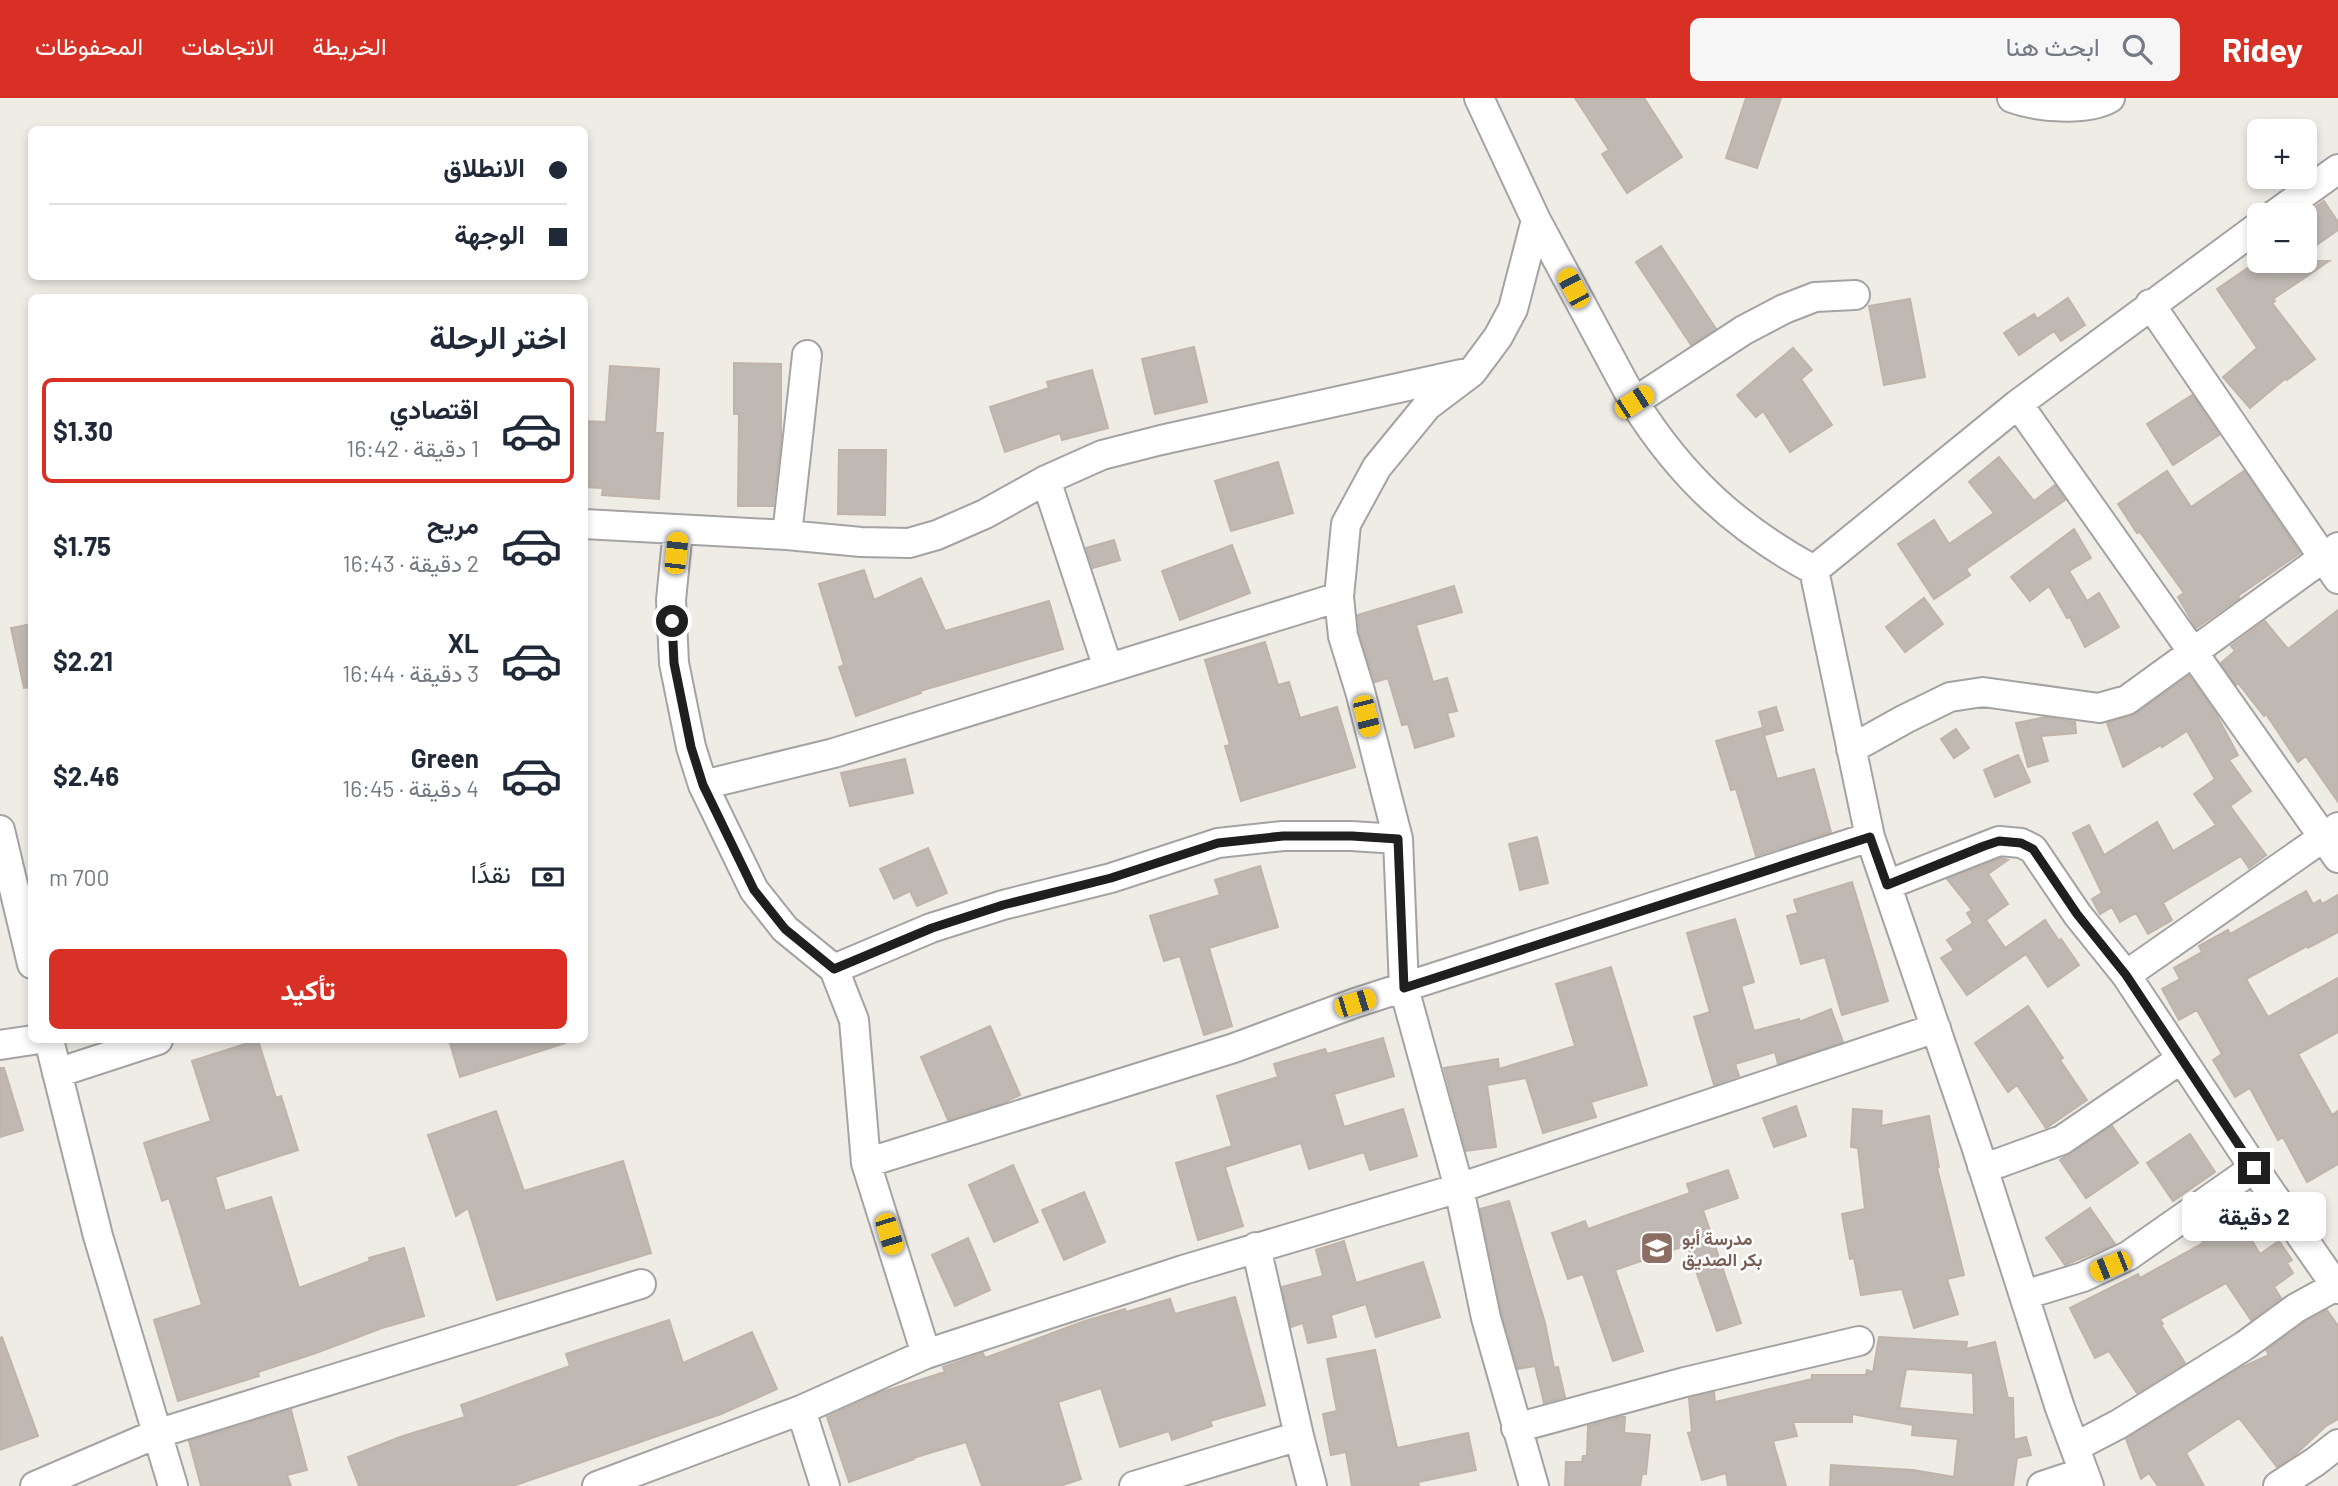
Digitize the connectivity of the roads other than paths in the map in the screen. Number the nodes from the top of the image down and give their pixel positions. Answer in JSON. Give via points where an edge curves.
{"nodes":[{"id":1,"x":1479,"y":98,"type":"edge"},
{"id":2,"x":2012,"y":98,"type":"edge"},
{"id":3,"x":2110,"y":98,"type":"edge"},
{"id":4,"x":2338,"y":169,"type":"edge"},
{"id":5,"x":2291,"y":203,"type":"edge"},
{"id":6,"x":1536,"y":220,"type":"junction"},
{"id":7,"x":2247,"y":235,"type":"edge"},
{"id":8,"x":1854,"y":295,"type":"dead end"},
{"id":9,"x":2150,"y":304,"type":"junction"},
{"id":10,"x":807,"y":355,"type":"dead end"},
{"id":11,"x":1472,"y":372,"type":"junction"},
{"id":12,"x":1634,"y":402,"type":"junction"},
{"id":13,"x":2018,"y":404,"type":"junction"},
{"id":14,"x":1046,"y":480,"type":"junction"},
{"id":15,"x":588,"y":524,"type":"edge"},
{"id":16,"x":678,"y":530,"type":"junction"},
{"id":17,"x":787,"y":535,"type":"junction"},
{"id":18,"x":2333,"y":562,"type":"edge"},
{"id":19,"x":1814,"y":570,"type":"junction"},
{"id":20,"x":1339,"y":597,"type":"junction"},
{"id":21,"x":2194,"y":653,"type":"junction"},
{"id":22,"x":1108,"y":668,"type":"junction"},
{"id":23,"x":1851,"y":749,"type":"junction"},
{"id":24,"x":703,"y":785,"type":"junction"},
{"id":25,"x":0,"y":830,"type":"edge"},
{"id":26,"x":1870,"y":837,"type":"junction"},
{"id":27,"x":1398,"y":839,"type":"junction"},
{"id":28,"x":2333,"y":841,"type":"edge"},
{"id":29,"x":1887,"y":885,"type":"junction"},
{"id":30,"x":24,"y":895,"type":"edge"},
{"id":31,"x":28,"y":930,"type":"edge"},
{"id":32,"x":834,"y":969,"type":"junction"},
{"id":33,"x":2126,"y":975,"type":"junction"},
{"id":34,"x":1404,"y":988,"type":"junction"},
{"id":35,"x":1936,"y":1028,"type":"junction"},
{"id":36,"x":28,"y":1041,"type":"edge"},
{"id":37,"x":50,"y":1043,"type":"edge"},
{"id":38,"x":149,"y":1043,"type":"edge"},
{"id":39,"x":0,"y":1045,"type":"edge"},
{"id":40,"x":2181,"y":1059,"type":"junction"},
{"id":41,"x":57,"y":1073,"type":"junction"},
{"id":42,"x":866,"y":1163,"type":"junction"},
{"id":43,"x":1982,"y":1166,"type":"junction"},
{"id":44,"x":2254,"y":1168,"type":"junction"},
{"id":45,"x":1459,"y":1188,"type":"junction"},
{"id":46,"x":1256,"y":1247,"type":"junction"},
{"id":47,"x":641,"y":1284,"type":"dead end"},
{"id":48,"x":2337,"y":1287,"type":"edge"},
{"id":49,"x":2024,"y":1295,"type":"junction"},
{"id":50,"x":1859,"y":1341,"type":"dead end"},
{"id":51,"x":926,"y":1354,"type":"junction"},
{"id":52,"x":801,"y":1410,"type":"junction"},
{"id":53,"x":1516,"y":1427,"type":"junction"},
{"id":54,"x":156,"y":1434,"type":"junction"},
{"id":55,"x":1299,"y":1436,"type":"junction"},
{"id":56,"x":2338,"y":1444,"type":"edge"},
{"id":57,"x":2083,"y":1468,"type":"edge"},
{"id":58,"x":2319,"y":1474,"type":"edge"},
{"id":59,"x":35,"y":1486,"type":"edge"},
{"id":60,"x":173,"y":1486,"type":"edge"},
{"id":61,"x":597,"y":1486,"type":"edge"},
{"id":62,"x":825,"y":1486,"type":"edge"},
{"id":63,"x":1134,"y":1486,"type":"edge"},
{"id":64,"x":1312,"y":1486,"type":"edge"},
{"id":65,"x":1534,"y":1486,"type":"edge"},
{"id":66,"x":2042,"y":1486,"type":"edge"},
{"id":67,"x":2278,"y":1486,"type":"edge"}],
"edges":[{"from":1,"to":6,"type":"street"},
{"from":2,"to":3,"type":"street","via":[[2031,105],[2084,106]]},
{"from":4,"to":5,"type":"street"},
{"from":6,"to":11,"type":"street","via":[[1513,309]]},
{"from":6,"to":12,"type":"street"},
{"from":7,"to":9,"type":"street"},
{"from":8,"to":12,"type":"street","via":[[1815,297],[1784,309]]},
{"from":9,"to":13,"type":"street"},
{"from":9,"to":18,"type":"street"},
{"from":10,"to":17,"type":"street"},
{"from":11,"to":14,"type":"street","via":[[1161,440],[1102,455]]},
{"from":11,"to":20,"type":"street","via":[[1427,406],[1377,467],[1346,524]]},
{"from":12,"to":19,"type":"street","via":[[1667,450],[1714,501],[1757,536]]},
{"from":13,"to":19,"type":"street"},
{"from":13,"to":21,"type":"street"},
{"from":14,"to":17,"type":"street","via":[[985,514],[909,543]]},
{"from":14,"to":22,"type":"street"},
{"from":15,"to":16,"type":"street"},
{"from":16,"to":17,"type":"street"},
{"from":16,"to":24,"type":"street","via":[[671,600],[674,663]]},
{"from":18,"to":21,"type":"street"},
{"from":19,"to":23,"type":"street"},
{"from":20,"to":22,"type":"street"},
{"from":20,"to":27,"type":"street","via":[[1343,636]]},
{"from":21,"to":23,"type":"street","via":[[2127,700],[2099,708],[1983,692],[1950,697]]},
{"from":21,"to":28,"type":"street"},
{"from":22,"to":24,"type":"street","via":[[834,753]]},
{"from":23,"to":26,"type":"street"},
{"from":24,"to":32,"type":"street","via":[[754,890],[785,929]]},
{"from":25,"to":30,"type":"street"},
{"from":26,"to":29,"type":"street"},
{"from":26,"to":34,"type":"street"},
{"from":27,"to":32,"type":"street","via":[[1283,836],[1218,843],[932,928]]},
{"from":27,"to":34,"type":"street"},
{"from":28,"to":33,"type":"street"},
{"from":29,"to":33,"type":"street","via":[[1999,841],[2021,843],[2033,849]]},
{"from":29,"to":35,"type":"street"},
{"from":30,"to":31,"type":"street"},
{"from":32,"to":42,"type":"street","via":[[854,1020]]},
{"from":33,"to":40,"type":"street"},
{"from":34,"to":42,"type":"street","via":[[1234,1048]]},
{"from":34,"to":45,"type":"street"},
{"from":35,"to":43,"type":"street"},
{"from":35,"to":45,"type":"street"},
{"from":36,"to":39,"type":"street"},
{"from":37,"to":41,"type":"street"},
{"from":38,"to":41,"type":"street"},
{"from":40,"to":43,"type":"street","via":[[2062,1140]]},
{"from":40,"to":44,"type":"street"},
{"from":41,"to":54,"type":"street","via":[[97,1236]]},
{"from":42,"to":51,"type":"street"},
{"from":43,"to":49,"type":"street"},
{"from":44,"to":48,"type":"street"},
{"from":44,"to":49,"type":"street","via":[[2128,1256],[2083,1277]]},
{"from":45,"to":46,"type":"street"},
{"from":45,"to":53,"type":"street","via":[[1486,1318]]},
{"from":46,"to":51,"type":"street"},
{"from":46,"to":55,"type":"street"},
{"from":47,"to":54,"type":"street"},
{"from":48,"to":57,"type":"street","via":[[2296,1308],[2119,1424]]},
{"from":49,"to":57,"type":"street"},
{"from":50,"to":53,"type":"street"},
{"from":51,"to":52,"type":"street"},
{"from":52,"to":61,"type":"street"},
{"from":52,"to":62,"type":"street"},
{"from":53,"to":65,"type":"street"},
{"from":54,"to":59,"type":"street"},
{"from":54,"to":60,"type":"street"},
{"from":55,"to":63,"type":"street"},
{"from":55,"to":64,"type":"street"},
{"from":56,"to":58,"type":"street"},
{"from":57,"to":66,"type":"street"},
{"from":58,"to":67,"type":"street"}]}
